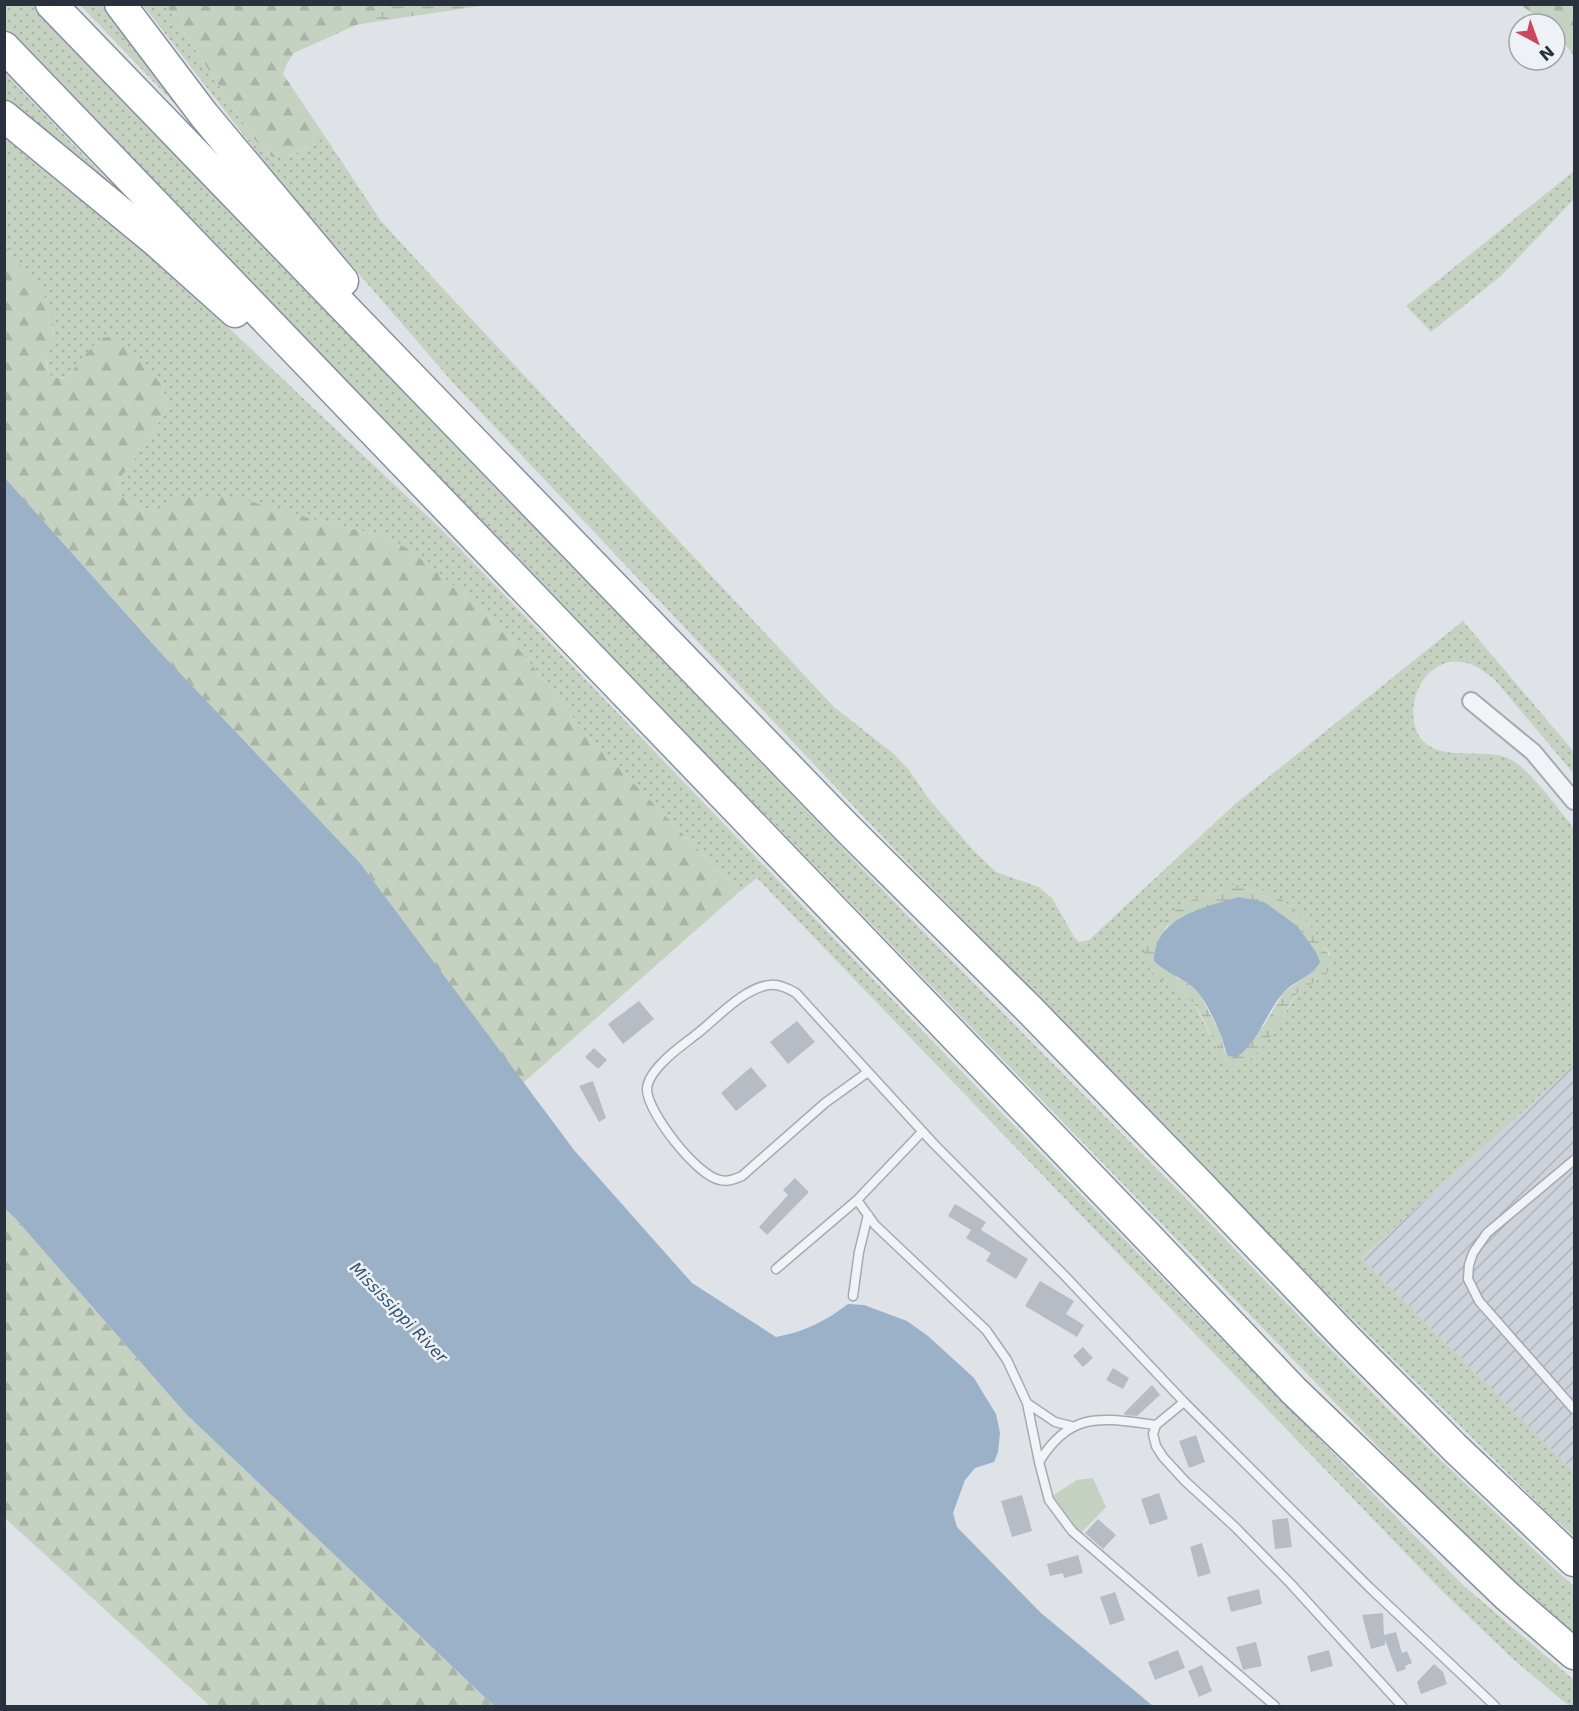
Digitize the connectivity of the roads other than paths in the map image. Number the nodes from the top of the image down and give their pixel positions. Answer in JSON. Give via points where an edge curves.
{"nodes":[{"id":1,"x":51,"y":4,"type":"edge"},
{"id":2,"x":120,"y":4,"type":"edge"},
{"id":3,"x":4,"y":47,"type":"edge"},
{"id":4,"x":4,"y":116,"type":"edge"},
{"id":5,"x":470,"y":437,"type":"junction"},
{"id":6,"x":420,"y":482,"type":"junction"},
{"id":7,"x":1471,"y":701,"type":"dead end"},
{"id":8,"x":1575,"y":801,"type":"edge"},
{"id":9,"x":868,"y":1072,"type":"junction"},
{"id":10,"x":922,"y":1132,"type":"junction"},
{"id":11,"x":1575,"y":1160,"type":"edge"},
{"id":12,"x":857,"y":1200,"type":"junction"},
{"id":13,"x":868,"y":1215,"type":"junction"},
{"id":14,"x":776,"y":1269,"type":"dead end"},
{"id":15,"x":853,"y":1296,"type":"dead end"},
{"id":16,"x":1184,"y":1402,"type":"junction"},
{"id":17,"x":1027,"y":1403,"type":"junction"},
{"id":18,"x":1575,"y":1409,"type":"edge"},
{"id":19,"x":1156,"y":1425,"type":"junction"},
{"id":20,"x":1071,"y":1426,"type":"junction"},
{"id":21,"x":1039,"y":1462,"type":"junction"},
{"id":22,"x":1575,"y":1561,"type":"edge"},
{"id":23,"x":1575,"y":1654,"type":"edge"},
{"id":24,"x":1275,"y":1707,"type":"edge"},
{"id":25,"x":1402,"y":1707,"type":"edge"},
{"id":26,"x":1496,"y":1707,"type":"edge"}],
"edges":[{"from":1,"to":5,"type":"highway"},
{"from":2,"to":5,"type":"highway","via":[[204,115]]},
{"from":3,"to":6,"type":"highway"},
{"from":4,"to":6,"type":"highway","via":[[158,243]]},
{"from":5,"to":22,"type":"highway","via":[[1363,1355]]},
{"from":6,"to":23,"type":"highway","via":[[1294,1391],[1499,1588]]},
{"from":7,"to":8,"type":"street","via":[[1533,752]]},
{"from":9,"to":9,"type":"lane","via":[[796,993],[771,984],[742,997],[663,1061],[647,1089],[661,1120],[694,1165],[706,1175],[730,1181],[742,1176],[825,1103]]},
{"from":9,"to":10,"type":"lane"},
{"from":10,"to":12,"type":"lane"},
{"from":10,"to":16,"type":"lane"},
{"from":11,"to":18,"type":"lane","via":[[1487,1233],[1473,1253],[1468,1279],[1479,1301]]},
{"from":12,"to":13,"type":"lane"},
{"from":12,"to":14,"type":"lane"},
{"from":13,"to":15,"type":"lane"},
{"from":13,"to":17,"type":"lane","via":[[986,1330],[1007,1360]]},
{"from":16,"to":19,"type":"lane"},
{"from":16,"to":26,"type":"lane"},
{"from":17,"to":20,"type":"lane","via":[[1050,1419]]},
{"from":17,"to":21,"type":"lane"},
{"from":19,"to":20,"type":"lane","via":[[1096,1419]]},
{"from":19,"to":25,"type":"lane","via":[[1153,1434],[1163,1457],[1290,1583]]},
{"from":20,"to":21,"type":"lane","via":[[1054,1440]]},
{"from":21,"to":24,"type":"lane","via":[[1049,1500],[1072,1531]]}]}
